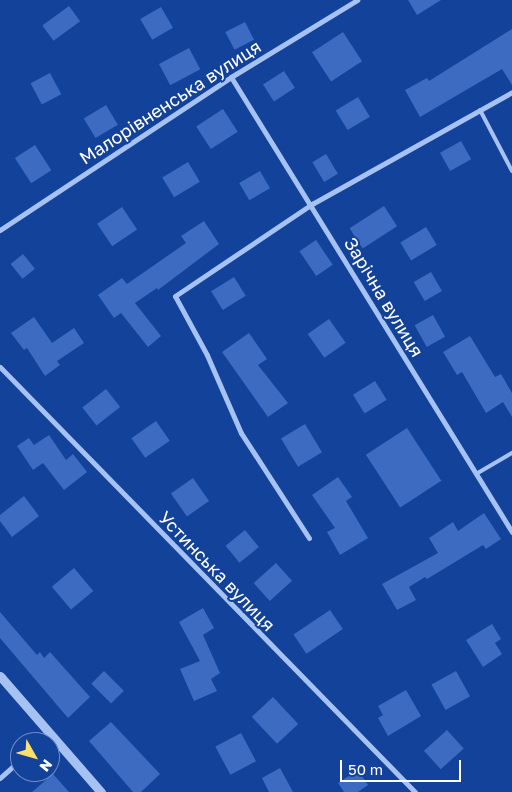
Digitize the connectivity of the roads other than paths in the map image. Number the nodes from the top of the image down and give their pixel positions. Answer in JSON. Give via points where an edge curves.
{"nodes":[{"id":1,"x":357,"y":0,"type":"edge"},
{"id":2,"x":232,"y":77,"type":"junction"},
{"id":3,"x":512,"y":92,"type":"edge"},
{"id":4,"x":480,"y":110,"type":"junction"},
{"id":5,"x":512,"y":171,"type":"edge"},
{"id":6,"x":312,"y":204,"type":"junction"},
{"id":7,"x":0,"y":230,"type":"edge"},
{"id":8,"x":0,"y":367,"type":"edge"},
{"id":9,"x":512,"y":453,"type":"edge"},
{"id":10,"x":476,"y":474,"type":"junction"},
{"id":11,"x":512,"y":532,"type":"edge"},
{"id":12,"x":309,"y":538,"type":"dead end"},
{"id":13,"x":0,"y":676,"type":"edge"},
{"id":14,"x":48,"y":732,"type":"edge"},
{"id":15,"x":60,"y":746,"type":"edge"},
{"id":16,"x":10,"y":769,"type":"edge"},
{"id":17,"x":0,"y":778,"type":"edge"},
{"id":18,"x":100,"y":792,"type":"edge"},
{"id":19,"x":415,"y":792,"type":"edge"}],
"edges":[{"from":1,"to":2,"type":"street","name":"Малорівненська вулиця"},
{"from":2,"to":6,"type":"street","name":"Зарічна вулиця"},
{"from":2,"to":7,"type":"street","name":"Малорівненська вулиця"},
{"from":3,"to":4,"type":"street"},
{"from":4,"to":5,"type":"lane"},
{"from":4,"to":6,"type":"street"},
{"from":6,"to":10,"type":"street","name":"Зарічна вулиця"},
{"from":6,"to":12,"type":"street","via":[[175,296],[207,355],[241,433]]},
{"from":8,"to":19,"type":"street","name":"Устинська вулиця"},
{"from":9,"to":10,"type":"lane"},
{"from":10,"to":11,"type":"street","name":"Зарічна вулиця"},
{"from":13,"to":14,"type":"street"},
{"from":15,"to":18,"type":"street"},
{"from":16,"to":17,"type":"street"}]}
